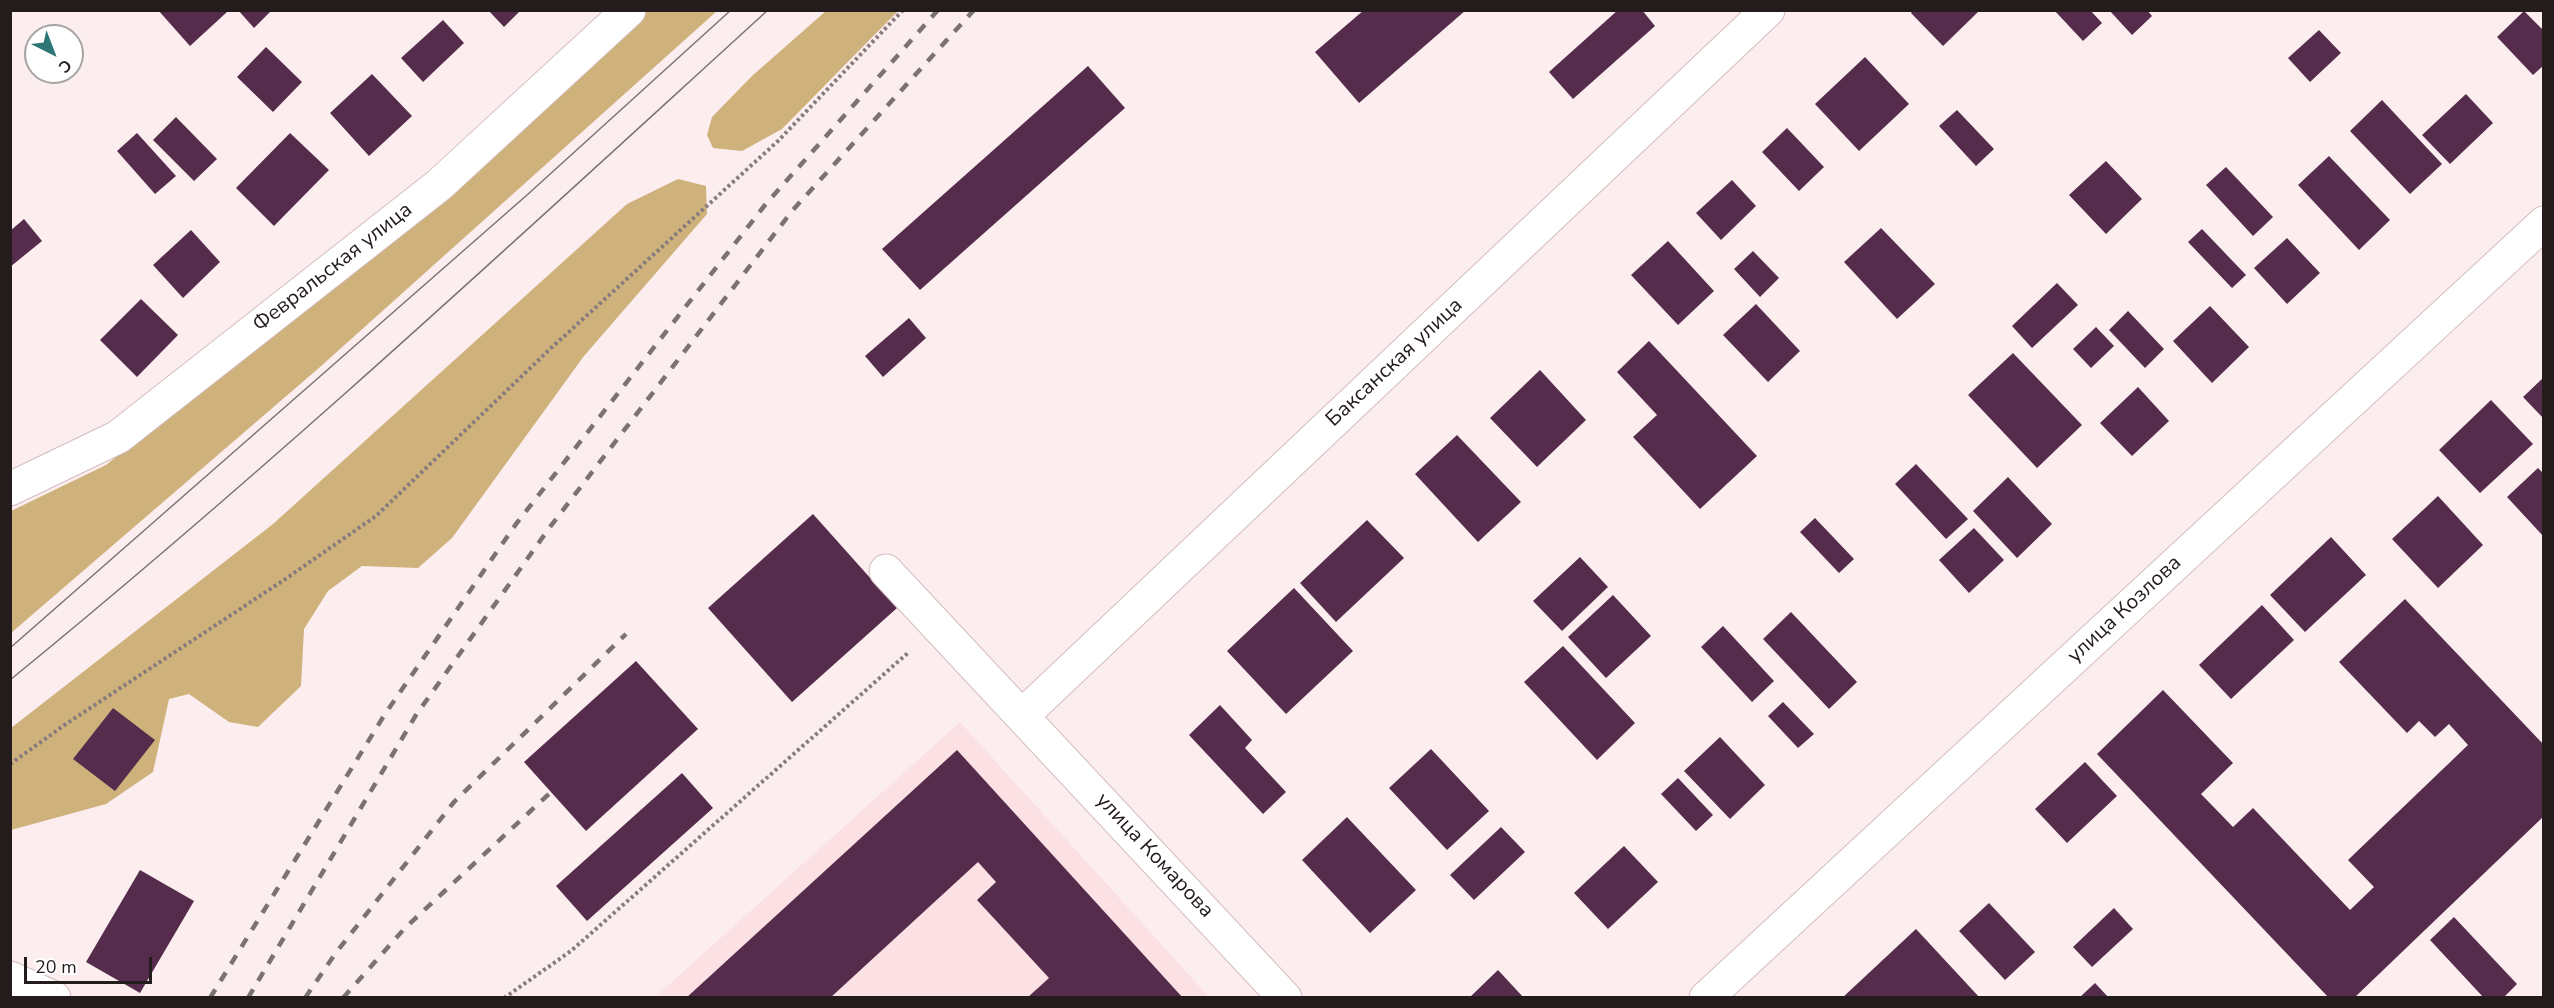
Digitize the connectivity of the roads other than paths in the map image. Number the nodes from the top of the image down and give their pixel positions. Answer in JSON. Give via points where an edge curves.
{"nodes":[{"id":1,"x":629,"y":10,"type":"edge"},
{"id":2,"x":1768,"y":10,"type":"edge"},
{"id":3,"x":2544,"y":223,"type":"edge"},
{"id":4,"x":10,"y":489,"type":"edge"},
{"id":5,"x":886,"y":571,"type":"dead end"},
{"id":6,"x":1023,"y":715,"type":"junction"},
{"id":7,"x":10,"y":978,"type":"edge"},
{"id":8,"x":54,"y":998,"type":"edge"},
{"id":9,"x":1285,"y":998,"type":"edge"},
{"id":10,"x":1706,"y":998,"type":"edge"}],
"edges":[{"from":1,"to":4,"type":"street","name":"Февральская улица","via":[[439,186],[127,430]]},
{"from":2,"to":6,"type":"street","name":"Баксанская улица"},
{"from":3,"to":10,"type":"street","name":"улица Козлова"},
{"from":5,"to":6,"type":"street","name":"улица Комарова"},
{"from":6,"to":9,"type":"street","name":"улица Комарова"},
{"from":7,"to":8,"type":"street"}]}
